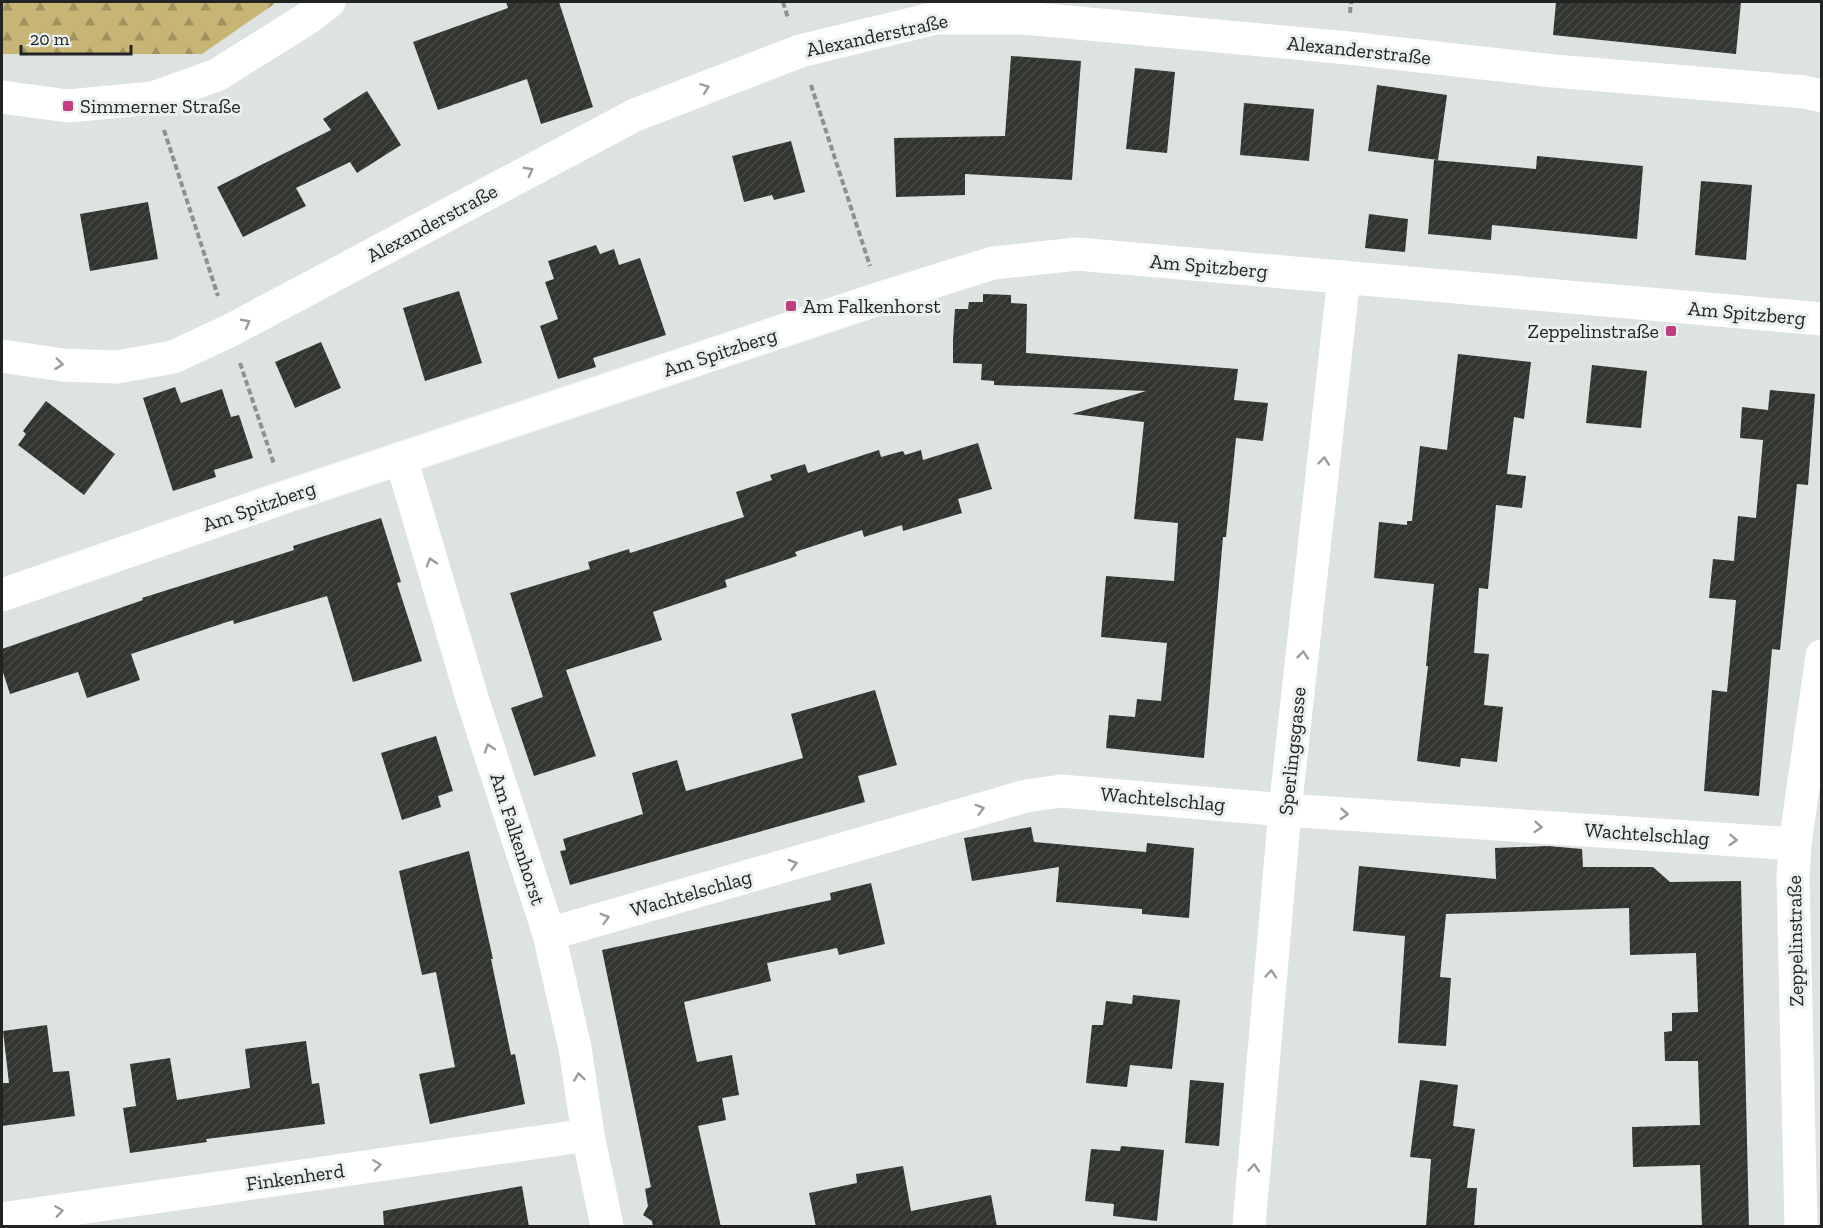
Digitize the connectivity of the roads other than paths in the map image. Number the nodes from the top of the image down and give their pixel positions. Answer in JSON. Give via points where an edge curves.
{"nodes":[{"id":1,"x":329,"y":2,"type":"edge"},
{"id":2,"x":1821,"y":96,"type":"edge"},
{"id":3,"x":2,"y":97,"type":"edge"},
{"id":4,"x":1344,"y":277,"type":"junction"},
{"id":5,"x":1821,"y":320,"type":"edge"},
{"id":6,"x":2,"y":356,"type":"edge"},
{"id":7,"x":400,"y":458,"type":"junction"},
{"id":8,"x":2,"y":595,"type":"edge"},
{"id":9,"x":1821,"y":656,"type":"edge"},
{"id":10,"x":1285,"y":810,"type":"junction"},
{"id":11,"x":1795,"y":844,"type":"junction"},
{"id":12,"x":549,"y":934,"type":"junction"},
{"id":13,"x":588,"y":1135,"type":"junction"},
{"id":14,"x":2,"y":1219,"type":"edge"},
{"id":15,"x":607,"y":1227,"type":"edge"},
{"id":16,"x":1249,"y":1227,"type":"edge"},
{"id":17,"x":1801,"y":1227,"type":"edge"}],
"edges":[{"from":1,"to":3,"type":"street","via":[[217,75],[153,98],[69,106]]},
{"from":6,"to":2,"type":"street","name":"Alexanderstraße","one_way":true,"via":[[63,365],[117,367],[173,357],[635,115],[800,51],[936,18],[1024,18]]},
{"from":4,"to":5,"type":"street","name":"Am Spitzberg"},
{"from":4,"to":7,"type":"street","name":"Am Spitzberg","via":[[1077,255],[993,263]]},
{"from":10,"to":4,"type":"street","name":"Sperlingsgasse","one_way":true},
{"from":7,"to":8,"type":"street","name":"Am Spitzberg"},
{"from":12,"to":7,"type":"street","name":"Am Falkenhorst","one_way":true},
{"from":9,"to":11,"type":"street","name":"Zeppelinstraße"},
{"from":10,"to":11,"type":"street","name":"Wachtelschlag","one_way":true},
{"from":12,"to":10,"type":"street","name":"Wachtelschlag","one_way":true,"via":[[1026,796],[1061,791]]},
{"from":16,"to":10,"type":"street","name":"Sperlingsgasse","one_way":true},
{"from":11,"to":17,"type":"street","name":"Zeppelinstraße"},
{"from":13,"to":12,"type":"street","name":"Am Falkenhorst","one_way":true,"via":[[575,1048]]},
{"from":14,"to":13,"type":"street","name":"Finkenherd","one_way":true},
{"from":13,"to":15,"type":"street","name":"Am Falkenhorst"}]}
